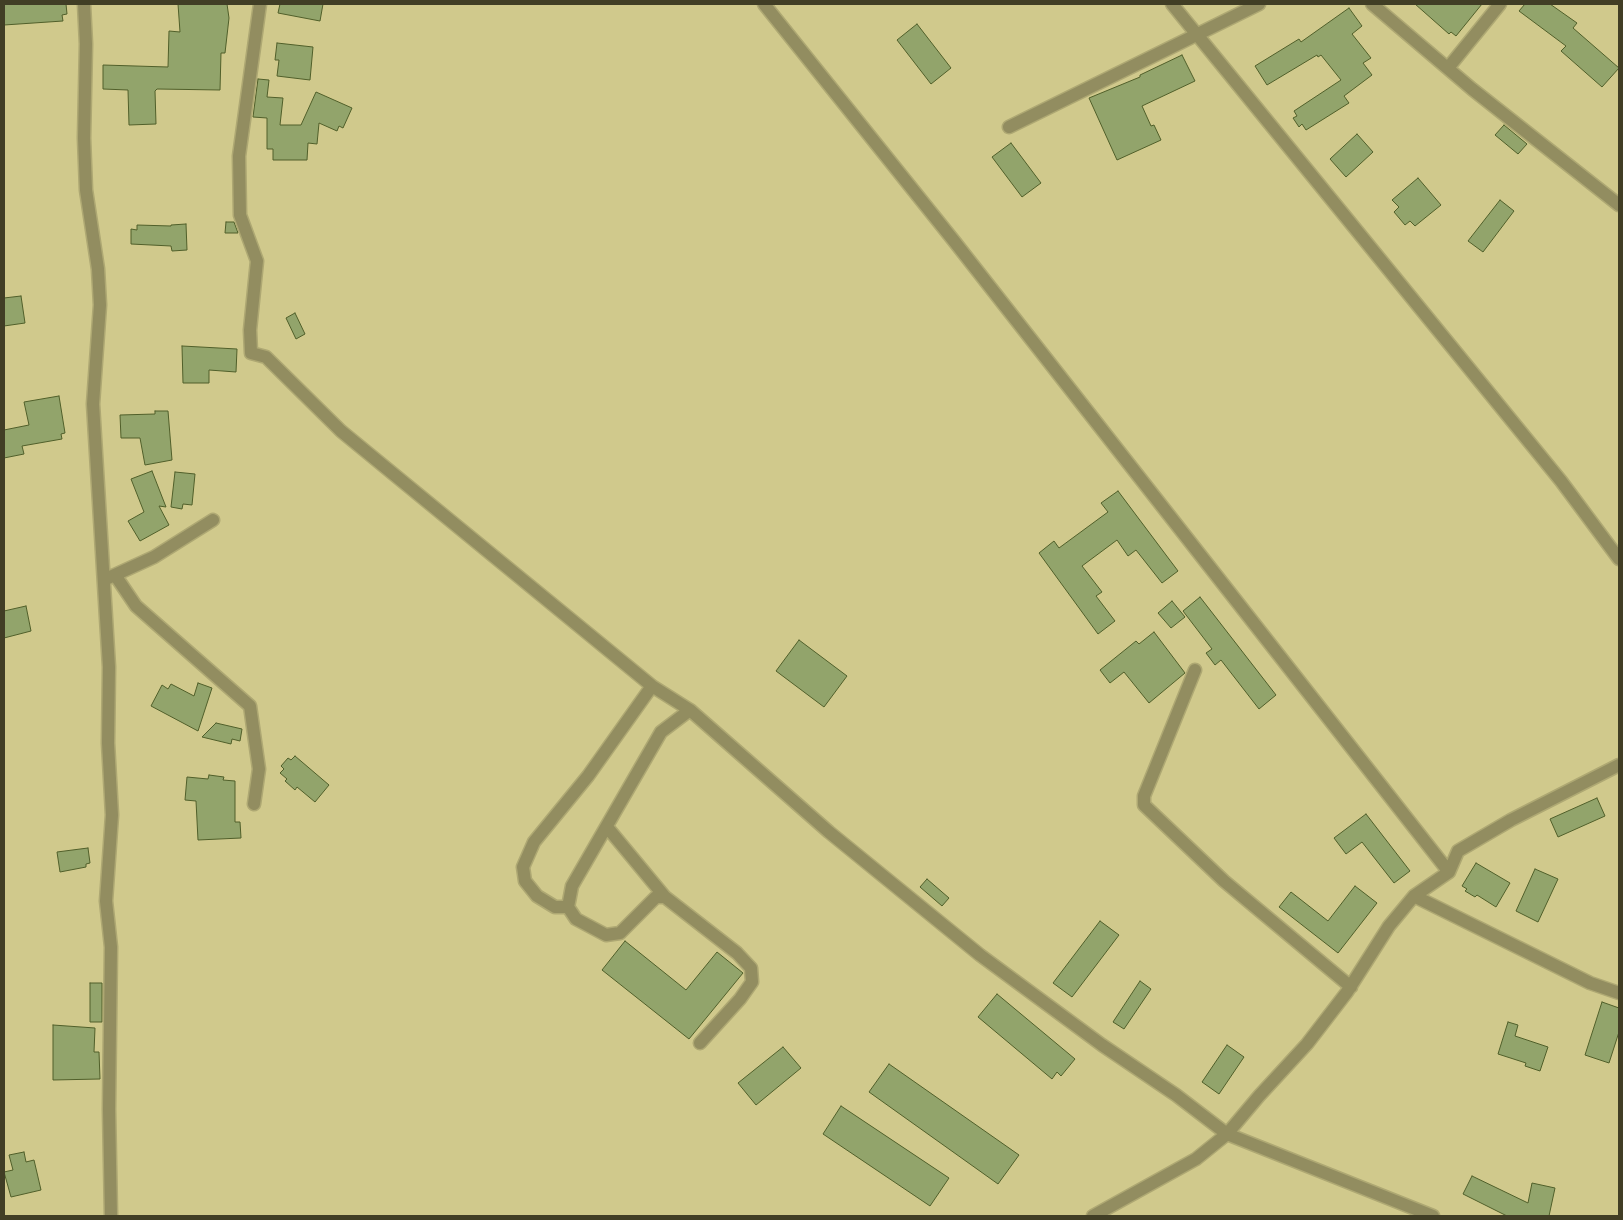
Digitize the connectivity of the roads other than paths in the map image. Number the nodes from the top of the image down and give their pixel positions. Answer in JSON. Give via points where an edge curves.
{"nodes":[{"id":1,"x":84,"y":4,"type":"edge"},
{"id":2,"x":260,"y":4,"type":"edge"},
{"id":3,"x":764,"y":4,"type":"edge"},
{"id":4,"x":1172,"y":4,"type":"edge"},
{"id":5,"x":1259,"y":4,"type":"edge"},
{"id":6,"x":1372,"y":4,"type":"edge"},
{"id":7,"x":1500,"y":4,"type":"edge"},
{"id":8,"x":1197,"y":34,"type":"junction"},
{"id":9,"x":1448,"y":68,"type":"junction"},
{"id":10,"x":1010,"y":127,"type":"dead end"},
{"id":11,"x":1619,"y":205,"type":"edge"},
{"id":12,"x":213,"y":520,"type":"dead end"},
{"id":13,"x":1619,"y":559,"type":"edge"},
{"id":14,"x":115,"y":575,"type":"junction"},
{"id":15,"x":103,"y":580,"type":"junction"},
{"id":16,"x":1195,"y":670,"type":"dead end"},
{"id":17,"x":652,"y":686,"type":"junction"},
{"id":18,"x":690,"y":710,"type":"junction"},
{"id":19,"x":1619,"y":765,"type":"edge"},
{"id":20,"x":254,"y":804,"type":"dead end"},
{"id":21,"x":607,"y":827,"type":"junction"},
{"id":22,"x":1449,"y":872,"type":"junction"},
{"id":23,"x":1414,"y":896,"type":"junction"},
{"id":24,"x":665,"y":897,"type":"junction"},
{"id":25,"x":568,"y":907,"type":"junction"},
{"id":26,"x":1350,"y":987,"type":"junction"},
{"id":27,"x":1619,"y":993,"type":"edge"},
{"id":28,"x":700,"y":1044,"type":"dead end"},
{"id":29,"x":1227,"y":1134,"type":"junction"},
{"id":30,"x":111,"y":1216,"type":"edge"},
{"id":31,"x":1094,"y":1216,"type":"edge"},
{"id":32,"x":1432,"y":1216,"type":"edge"}],
"edges":[{"from":1,"to":15,"type":"street","via":[[86,190],[100,304],[92,404]]},
{"from":2,"to":17,"type":"street","via":[[239,156],[240,215],[257,261],[251,353],[266,356],[341,431]]},
{"from":3,"to":22,"type":"street","via":[[954,240]]},
{"from":4,"to":8,"type":"street"},
{"from":5,"to":8,"type":"street"},
{"from":6,"to":9,"type":"street"},
{"from":7,"to":9,"type":"street"},
{"from":8,"to":10,"type":"street"},
{"from":8,"to":13,"type":"street","via":[[1560,480]]},
{"from":9,"to":11,"type":"street"},
{"from":12,"to":14,"type":"street","via":[[154,557]]},
{"from":14,"to":15,"type":"street"},
{"from":14,"to":20,"type":"street","via":[[136,606],[250,706],[259,769]]},
{"from":15,"to":30,"type":"street","via":[[109,667],[108,743],[112,815],[106,901],[111,947]]},
{"from":16,"to":26,"type":"street","via":[[1144,796],[1144,805],[1224,881]]},
{"from":17,"to":18,"type":"street"},
{"from":17,"to":25,"type":"street","via":[[588,776],[534,842],[523,867],[525,881],[537,896],[555,907]]},
{"from":18,"to":21,"type":"street","via":[[662,732]]},
{"from":18,"to":29,"type":"street","via":[[828,832],[980,955]]},
{"from":19,"to":22,"type":"street","via":[[1458,851]]},
{"from":21,"to":24,"type":"street"},
{"from":21,"to":25,"type":"street","via":[[572,886]]},
{"from":22,"to":23,"type":"street"},
{"from":23,"to":26,"type":"street","via":[[1389,926]]},
{"from":23,"to":27,"type":"street","via":[[1590,983]]},
{"from":24,"to":25,"type":"street","via":[[656,897],[620,933],[606,935],[576,919]]},
{"from":24,"to":28,"type":"street","via":[[737,953],[751,968],[752,982]]},
{"from":26,"to":29,"type":"street","via":[[1307,1044]]},
{"from":29,"to":31,"type":"street","via":[[1196,1159]]},
{"from":29,"to":32,"type":"street"}]}
